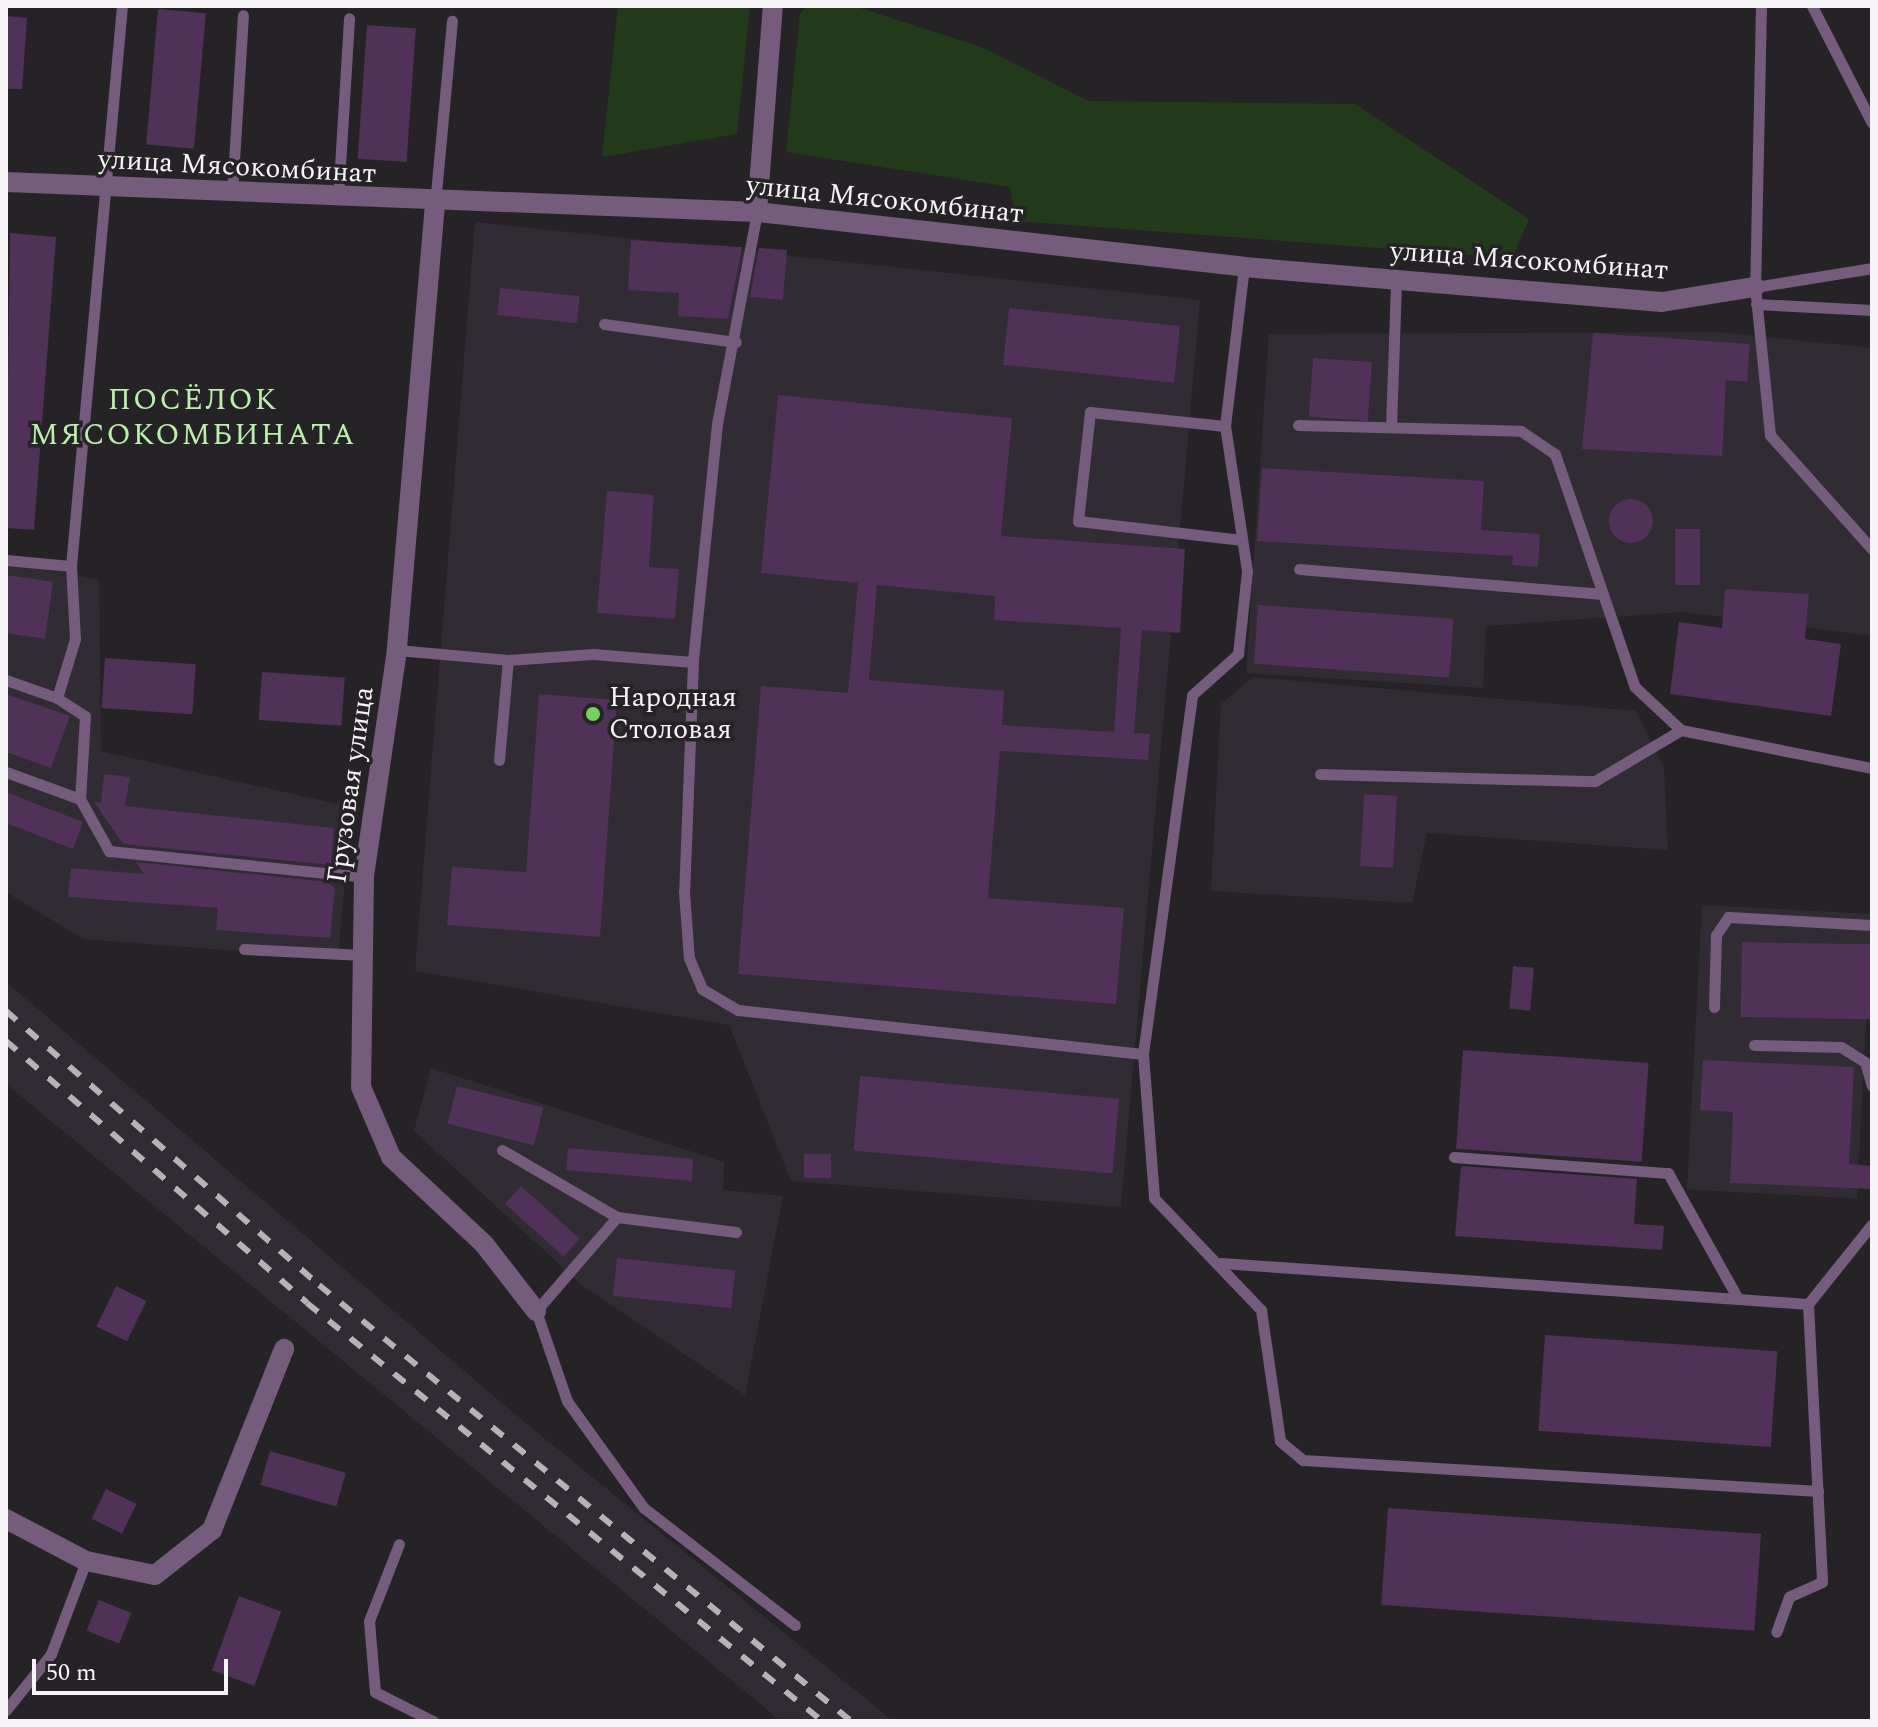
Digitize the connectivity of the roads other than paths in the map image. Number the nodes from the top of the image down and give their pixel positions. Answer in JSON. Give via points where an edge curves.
{"nodes":[{"id":1,"x":122,"y":6,"type":"edge"},
{"id":2,"x":773,"y":6,"type":"edge"},
{"id":3,"x":1761,"y":6,"type":"edge"},
{"id":4,"x":1812,"y":6,"type":"edge"},
{"id":5,"x":243,"y":15,"type":"dead end"},
{"id":6,"x":349,"y":18,"type":"dead end"},
{"id":7,"x":452,"y":21,"type":"dead end"},
{"id":8,"x":1872,"y":123,"type":"edge"},
{"id":9,"x":6,"y":182,"type":"edge"},
{"id":10,"x":104,"y":189,"type":"junction"},
{"id":11,"x":232,"y":195,"type":"junction"},
{"id":12,"x":338,"y":200,"type":"junction"},
{"id":13,"x":435,"y":204,"type":"junction"},
{"id":14,"x":757,"y":212,"type":"junction"},
{"id":15,"x":1244,"y":267,"type":"junction"},
{"id":16,"x":1872,"y":268,"type":"edge"},
{"id":17,"x":1396,"y":282,"type":"junction"},
{"id":18,"x":1756,"y":295,"type":"junction"},
{"id":19,"x":1872,"y":310,"type":"edge"},
{"id":20,"x":604,"y":324,"type":"dead end"},
{"id":21,"x":736,"y":342,"type":"junction"},
{"id":22,"x":1298,"y":425,"type":"dead end"},
{"id":23,"x":1225,"y":426,"type":"junction"},
{"id":24,"x":1391,"y":427,"type":"junction"},
{"id":25,"x":1242,"y":540,"type":"junction"},
{"id":26,"x":1872,"y":549,"type":"edge"},
{"id":27,"x":6,"y":560,"type":"edge"},
{"id":28,"x":71,"y":566,"type":"junction"},
{"id":29,"x":1299,"y":569,"type":"dead end"},
{"id":30,"x":1600,"y":594,"type":"junction"},
{"id":31,"x":397,"y":650,"type":"junction"},
{"id":32,"x":508,"y":660,"type":"junction"},
{"id":33,"x":693,"y":662,"type":"junction"},
{"id":34,"x":6,"y":680,"type":"edge"},
{"id":35,"x":57,"y":698,"type":"junction"},
{"id":36,"x":1681,"y":730,"type":"junction"},
{"id":37,"x":499,"y":760,"type":"dead end"},
{"id":38,"x":1872,"y":768,"type":"edge"},
{"id":39,"x":6,"y":772,"type":"edge"},
{"id":40,"x":1320,"y":774,"type":"dead end"},
{"id":41,"x":80,"y":799,"type":"junction"},
{"id":42,"x":364,"y":877,"type":"junction"},
{"id":43,"x":1872,"y":925,"type":"edge"},
{"id":44,"x":244,"y":949,"type":"dead end"},
{"id":45,"x":363,"y":955,"type":"junction"},
{"id":46,"x":1714,"y":1007,"type":"dead end"},
{"id":47,"x":1754,"y":1045,"type":"dead end"},
{"id":48,"x":1143,"y":1054,"type":"junction"},
{"id":49,"x":1872,"y":1086,"type":"edge"},
{"id":50,"x":502,"y":1150,"type":"dead end"},
{"id":51,"x":1454,"y":1157,"type":"dead end"},
{"id":52,"x":617,"y":1217,"type":"junction"},
{"id":53,"x":1872,"y":1224,"type":"edge"},
{"id":54,"x":736,"y":1232,"type":"dead end"},
{"id":55,"x":1221,"y":1263,"type":"junction"},
{"id":56,"x":1738,"y":1299,"type":"junction"},
{"id":57,"x":1808,"y":1304,"type":"junction"},
{"id":58,"x":536,"y":1311,"type":"junction"},
{"id":59,"x":284,"y":1349,"type":"dead end"},
{"id":60,"x":1818,"y":1491,"type":"junction"},
{"id":61,"x":6,"y":1519,"type":"edge"},
{"id":62,"x":399,"y":1544,"type":"dead end"},
{"id":63,"x":86,"y":1561,"type":"junction"},
{"id":64,"x":795,"y":1625,"type":"dead end"},
{"id":65,"x":1776,"y":1632,"type":"dead end"},
{"id":66,"x":6,"y":1710,"type":"edge"},
{"id":67,"x":433,"y":1721,"type":"edge"}],
"edges":[{"from":1,"to":10,"type":"lane"},
{"from":2,"to":14,"type":"street"},
{"from":3,"to":18,"type":"lane"},
{"from":4,"to":8,"type":"lane"},
{"from":5,"to":11,"type":"lane"},
{"from":6,"to":12,"type":"lane"},
{"from":7,"to":13,"type":"lane"},
{"from":9,"to":10,"type":"street","name":"улица Мясокомбинат"},
{"from":10,"to":11,"type":"street","name":"улица Мясокомбинат"},
{"from":10,"to":28,"type":"lane"},
{"from":11,"to":12,"type":"street","name":"улица Мясокомбинат"},
{"from":12,"to":13,"type":"street","name":"улица Мясокомбинат"},
{"from":13,"to":14,"type":"street","name":"улица Мясокомбинат"},
{"from":13,"to":31,"type":"street","name":"Грузовая улица"},
{"from":14,"to":15,"type":"street","name":"улица Мясокомбинат"},
{"from":14,"to":21,"type":"lane"},
{"from":15,"to":17,"type":"street","name":"улица Мясокомбинат"},
{"from":15,"to":23,"type":"lane"},
{"from":16,"to":18,"type":"lane"},
{"from":17,"to":18,"type":"street","name":"улица Мясокомбинат","via":[[1662,302]]},
{"from":17,"to":24,"type":"lane"},
{"from":18,"to":19,"type":"lane"},
{"from":18,"to":26,"type":"lane","via":[[1770,435]]},
{"from":20,"to":21,"type":"lane"},
{"from":21,"to":33,"type":"lane","via":[[717,424]]},
{"from":22,"to":24,"type":"lane"},
{"from":23,"to":25,"type":"lane"},
{"from":23,"to":25,"type":"lane","via":[[1090,412],[1078,521]]},
{"from":24,"to":30,"type":"lane","via":[[1521,431],[1555,454]]},
{"from":25,"to":48,"type":"lane","via":[[1247,571],[1238,654],[1192,695]]},
{"from":27,"to":28,"type":"lane"},
{"from":28,"to":35,"type":"lane","via":[[75,639]]},
{"from":29,"to":30,"type":"lane"},
{"from":30,"to":36,"type":"lane","via":[[1635,687]]},
{"from":31,"to":32,"type":"lane"},
{"from":31,"to":42,"type":"street","name":"Грузовая улица"},
{"from":32,"to":33,"type":"lane","via":[[593,654]]},
{"from":32,"to":37,"type":"lane"},
{"from":33,"to":48,"type":"lane","via":[[684,892],[689,958],[702,989],[738,1010]]},
{"from":34,"to":35,"type":"lane"},
{"from":35,"to":41,"type":"lane","via":[[85,716]]},
{"from":36,"to":38,"type":"lane"},
{"from":36,"to":40,"type":"lane","via":[[1595,781]]},
{"from":39,"to":41,"type":"lane"},
{"from":41,"to":42,"type":"lane","via":[[109,851]]},
{"from":42,"to":45,"type":"street","name":"Грузовая улица"},
{"from":43,"to":46,"type":"lane","via":[[1728,917],[1716,935]]},
{"from":44,"to":45,"type":"lane"},
{"from":45,"to":58,"type":"street","name":"Грузовая улица","via":[[361,1087],[391,1157],[484,1244]]},
{"from":47,"to":49,"type":"lane","via":[[1841,1047],[1865,1062]]},
{"from":48,"to":55,"type":"lane","via":[[1154,1198]]},
{"from":50,"to":52,"type":"lane"},
{"from":51,"to":56,"type":"lane","via":[[1668,1173]]},
{"from":52,"to":54,"type":"lane"},
{"from":52,"to":58,"type":"lane"},
{"from":53,"to":57,"type":"lane"},
{"from":55,"to":56,"type":"lane"},
{"from":55,"to":60,"type":"lane","via":[[1261,1310],[1280,1441],[1303,1460]]},
{"from":56,"to":57,"type":"lane"},
{"from":57,"to":60,"type":"lane"},
{"from":58,"to":64,"type":"lane","via":[[567,1401],[644,1508]]},
{"from":59,"to":63,"type":"street","via":[[212,1530],[155,1575]]},
{"from":60,"to":65,"type":"lane","via":[[1822,1582],[1789,1597]]},
{"from":61,"to":63,"type":"street"},
{"from":62,"to":67,"type":"lane","via":[[369,1621],[375,1692]]},
{"from":63,"to":66,"type":"lane","via":[[51,1654]]}]}
